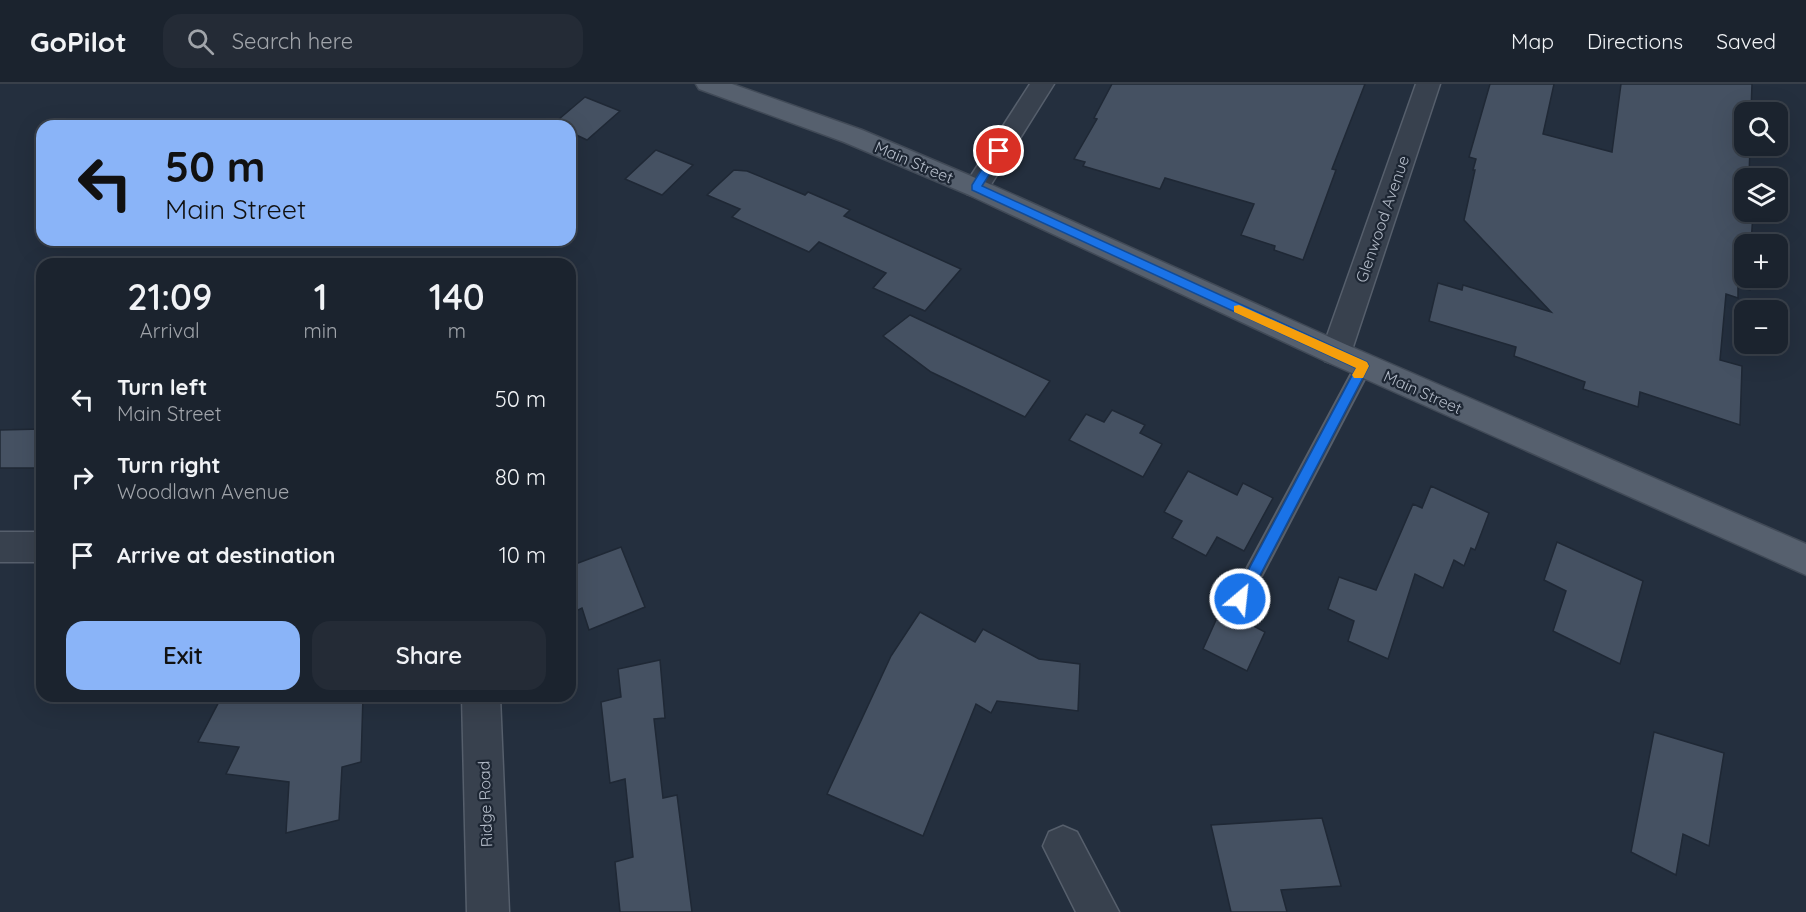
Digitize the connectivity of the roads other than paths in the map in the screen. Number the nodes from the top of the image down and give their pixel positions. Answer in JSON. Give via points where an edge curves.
{"nodes":[{"id":1,"x":708,"y":84,"type":"edge"},
{"id":2,"x":1042,"y":84,"type":"edge"},
{"id":3,"x":1428,"y":84,"type":"edge"},
{"id":4,"x":976,"y":188,"type":"junction"},
{"id":5,"x":1336,"y":353,"type":"junction"},
{"id":6,"x":1363,"y":366,"type":"junction"},
{"id":7,"x":0,"y":547,"type":"edge"},
{"id":8,"x":36,"y":547,"type":"edge"},
{"id":9,"x":1806,"y":560,"type":"edge"},
{"id":10,"x":1240,"y":599,"type":"dead end"},
{"id":11,"x":481,"y":702,"type":"edge"},
{"id":12,"x":1064,"y":846,"type":"dead end"},
{"id":13,"x":488,"y":912,"type":"edge"},
{"id":14,"x":1098,"y":912,"type":"edge"}],
"edges":[{"from":1,"to":4,"type":"main road","name":"Main Street","via":[[853,136]]},
{"from":2,"to":4,"type":"street"},
{"from":3,"to":5,"type":"street","name":"Glenwood Avenue"},
{"from":4,"to":5,"type":"main road","name":"Main Street"},
{"from":5,"to":6,"type":"main road","name":"Main Street"},
{"from":6,"to":9,"type":"main road","name":"Main Street"},
{"from":6,"to":10,"type":"lane"},
{"from":7,"to":8,"type":"street"},
{"from":11,"to":13,"type":"street","name":"Ridge Road"},
{"from":12,"to":14,"type":"street"}]}
